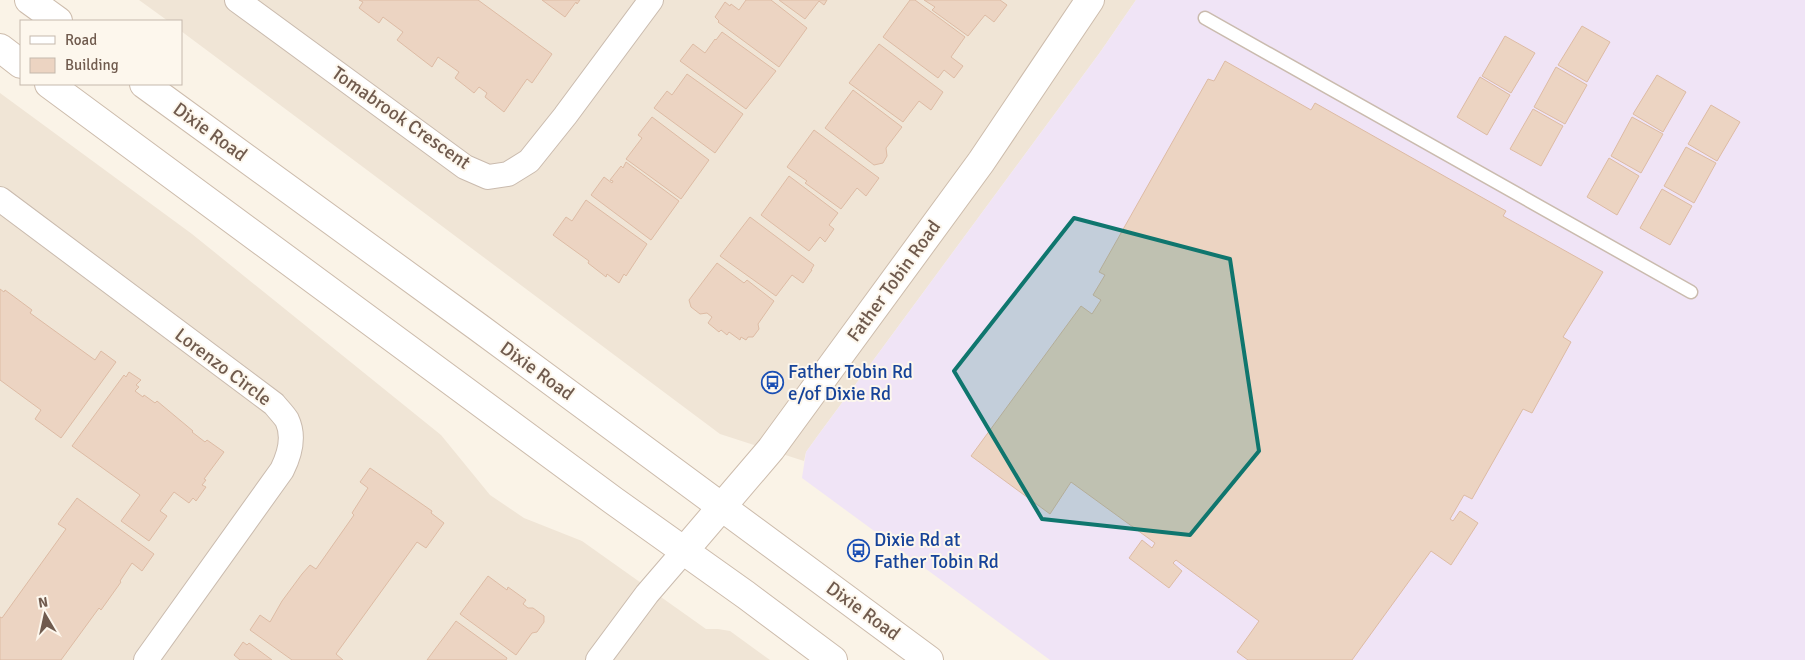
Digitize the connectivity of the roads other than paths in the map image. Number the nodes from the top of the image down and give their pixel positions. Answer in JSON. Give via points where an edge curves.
{"nodes":[{"id":1,"x":29,"y":0,"type":"edge"},
{"id":2,"x":650,"y":0,"type":"edge"},
{"id":3,"x":1090,"y":0,"type":"edge"},
{"id":4,"x":246,"y":2,"type":"edge"},
{"id":5,"x":1205,"y":18,"type":"dead end"},
{"id":6,"x":57,"y":20,"type":"edge"},
{"id":7,"x":0,"y":48,"type":"edge"},
{"id":8,"x":20,"y":63,"type":"edge"},
{"id":9,"x":49,"y":85,"type":"edge"},
{"id":10,"x":145,"y":85,"type":"edge"},
{"id":11,"x":0,"y":199,"type":"edge"},
{"id":12,"x":1691,"y":292,"type":"dead end"},
{"id":13,"x":721,"y":507,"type":"junction"},
{"id":14,"x":684,"y":551,"type":"junction"},
{"id":15,"x":146,"y":660,"type":"edge"},
{"id":16,"x":598,"y":660,"type":"edge"},
{"id":17,"x":833,"y":660,"type":"edge"},
{"id":18,"x":929,"y":660,"type":"edge"}],
"edges":[{"from":1,"to":6,"type":"main road"},
{"from":2,"to":4,"type":"street","name":"Tomabrook Crescent","via":[[566,116],[529,161],[508,174],[488,176],[465,167]]},
{"from":3,"to":13,"type":"main road","name":"Father Tobin Road","via":[[969,178],[771,449]]},
{"from":5,"to":12,"type":"lane"},
{"from":7,"to":8,"type":"main road"},
{"from":9,"to":14,"type":"main road"},
{"from":10,"to":13,"type":"main road","name":"Dixie Road"},
{"from":11,"to":15,"type":"street","name":"Lorenzo Circle","via":[[274,404],[287,420],[290,455],[282,470]]},
{"from":13,"to":14,"type":"main road","name":"Father Tobin Road"},
{"from":13,"to":18,"type":"main road","name":"Dixie Road"},
{"from":14,"to":16,"type":"street"},
{"from":14,"to":17,"type":"main road"}]}
